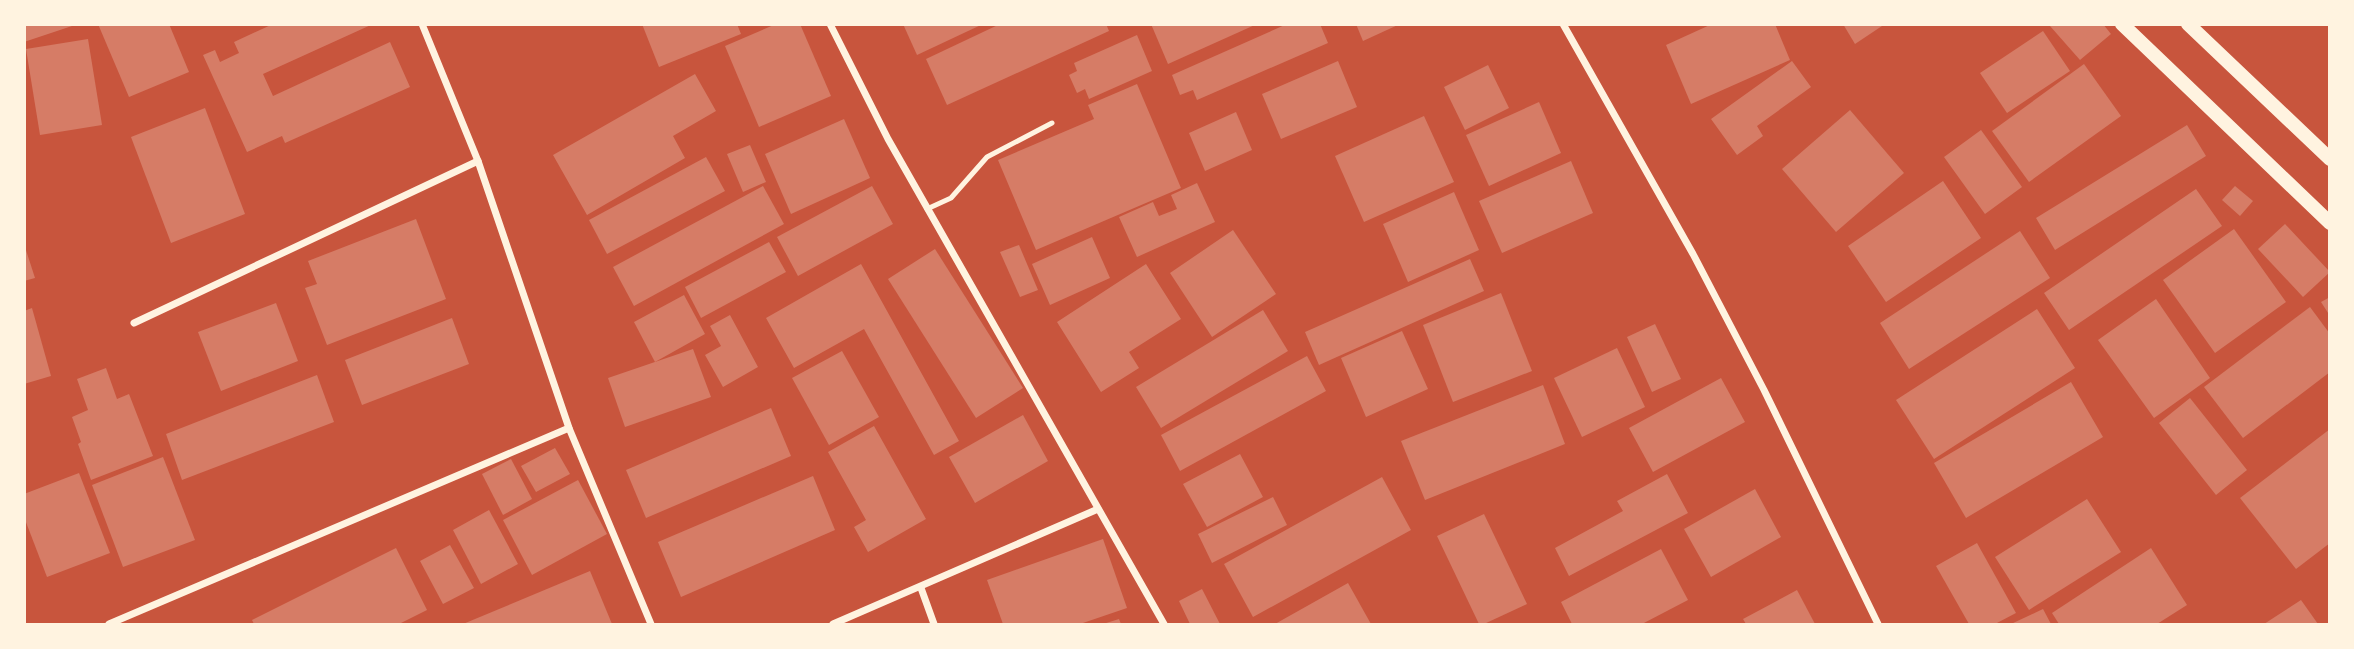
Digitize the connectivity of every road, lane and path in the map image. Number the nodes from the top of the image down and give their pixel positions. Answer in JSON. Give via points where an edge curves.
{"nodes":[{"id":1,"x":422,"y":24,"type":"edge"},
{"id":2,"x":830,"y":24,"type":"edge"},
{"id":3,"x":1563,"y":24,"type":"edge"},
{"id":4,"x":2122,"y":24,"type":"edge"},
{"id":5,"x":2188,"y":24,"type":"edge"},
{"id":6,"x":1052,"y":123,"type":"dead end"},
{"id":7,"x":2329,"y":159,"type":"edge"},
{"id":8,"x":478,"y":161,"type":"junction"},
{"id":9,"x":927,"y":209,"type":"junction"},
{"id":10,"x":2329,"y":223,"type":"edge"},
{"id":11,"x":134,"y":323,"type":"dead end"},
{"id":12,"x":569,"y":428,"type":"junction"},
{"id":13,"x":1098,"y":509,"type":"junction"},
{"id":14,"x":921,"y":588,"type":"junction"},
{"id":15,"x":109,"y":625,"type":"edge"},
{"id":16,"x":651,"y":625,"type":"edge"},
{"id":17,"x":834,"y":625,"type":"edge"},
{"id":18,"x":934,"y":625,"type":"edge"},
{"id":19,"x":1164,"y":625,"type":"edge"},
{"id":20,"x":1878,"y":625,"type":"edge"}],
"edges":[{"from":1,"to":8,"type":"street"},
{"from":2,"to":9,"type":"street"},
{"from":3,"to":20,"type":"street","via":[[1693,254]]},
{"from":4,"to":10,"type":"main road"},
{"from":5,"to":7,"type":"main road"},
{"from":6,"to":9,"type":"lane","via":[[986,157],[951,198]]},
{"from":8,"to":11,"type":"street"},
{"from":8,"to":12,"type":"street"},
{"from":9,"to":13,"type":"street"},
{"from":12,"to":15,"type":"street"},
{"from":12,"to":16,"type":"street"},
{"from":13,"to":14,"type":"street"},
{"from":13,"to":19,"type":"street"},
{"from":14,"to":17,"type":"street"},
{"from":14,"to":18,"type":"street"}]}
